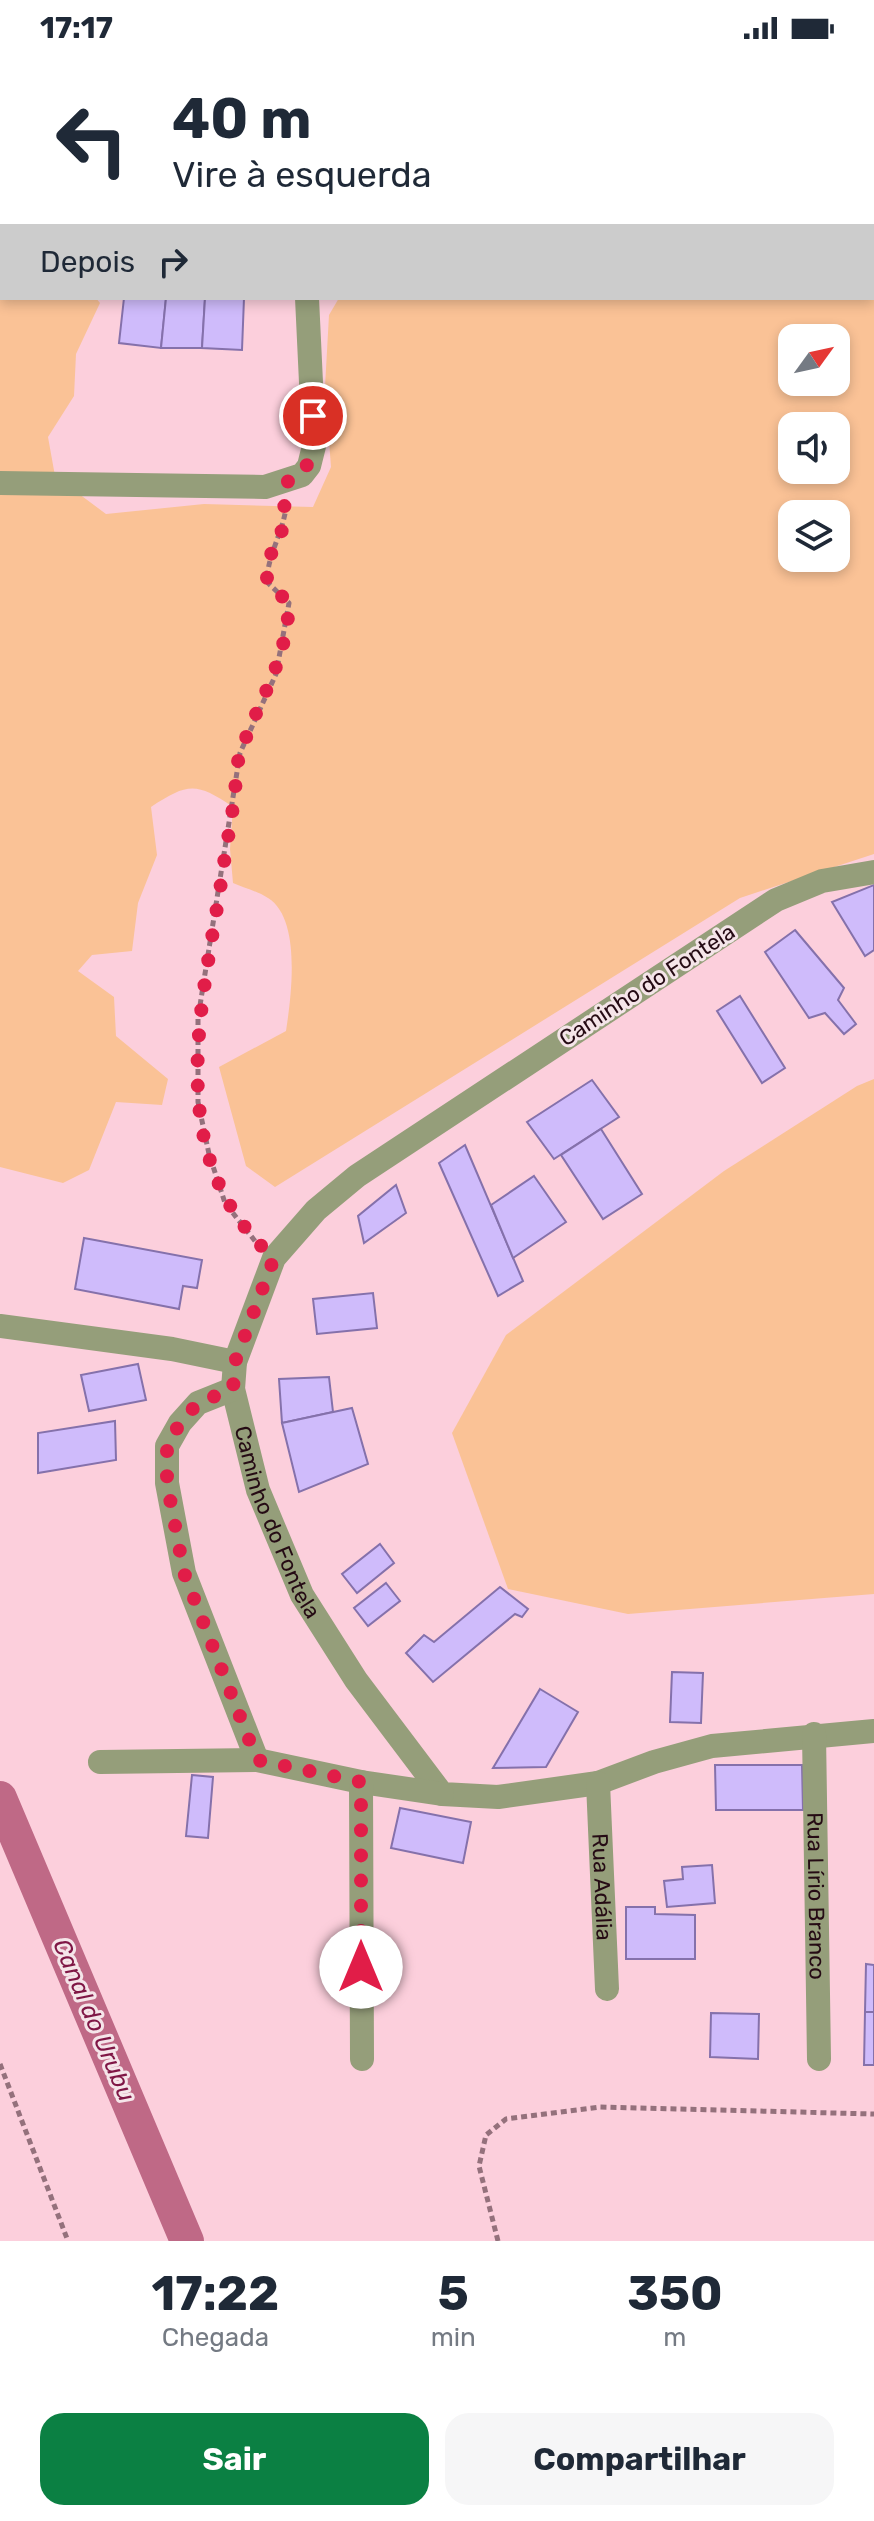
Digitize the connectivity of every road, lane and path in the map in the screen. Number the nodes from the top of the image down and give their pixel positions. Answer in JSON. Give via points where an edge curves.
{"nodes":[{"id":1,"x":307,"y":300,"type":"edge"},
{"id":2,"x":287,"y":482,"type":"junction"},
{"id":3,"x":0,"y":483,"type":"edge"},
{"id":4,"x":874,"y":872,"type":"edge"},
{"id":5,"x":274,"y":1258,"type":"junction"},
{"id":6,"x":0,"y":1326,"type":"edge"},
{"id":7,"x":235,"y":1362,"type":"junction"},
{"id":8,"x":233,"y":1389,"type":"junction"},
{"id":9,"x":874,"y":1731,"type":"edge"},
{"id":10,"x":814,"y":1734,"type":"junction"},
{"id":11,"x":257,"y":1760,"type":"junction"},
{"id":12,"x":100,"y":1762,"type":"dead end"},
{"id":13,"x":361,"y":1782,"type":"junction"},
{"id":14,"x":598,"y":1783,"type":"junction"},
{"id":15,"x":442,"y":1794,"type":"junction"},
{"id":16,"x":607,"y":1989,"type":"dead end"},
{"id":17,"x":362,"y":2059,"type":"dead end"},
{"id":18,"x":819,"y":2059,"type":"dead end"},
{"id":19,"x":0,"y":2064,"type":"edge"},
{"id":20,"x":874,"y":2114,"type":"edge"},
{"id":21,"x":68,"y":2241,"type":"edge"},
{"id":22,"x":498,"y":2241,"type":"edge"}],
"edges":[{"from":1,"to":2,"type":"street","via":[[314,446],[309,466]]},
{"from":2,"to":3,"type":"street","via":[[241,489]]},
{"from":2,"to":5,"type":"path","via":[[281,537],[267,561],[267,582],[289,603],[289,621],[276,674],[240,753],[198,1018],[198,1102],[209,1154],[225,1203]]},
{"from":4,"to":5,"type":"street","name":"Caminho do Fontela","via":[[822,881],[776,900],[357,1176],[316,1210]]},
{"from":5,"to":7,"type":"street","name":"Caminho do Fontela"},
{"from":6,"to":7,"type":"street"},
{"from":7,"to":8,"type":"street","name":"Caminho do Fontela"},
{"from":8,"to":11,"type":"street","via":[[198,1403],[180,1423],[167,1446],[167,1483],[184,1573]]},
{"from":8,"to":15,"type":"street","name":"Caminho do Fontela","via":[[258,1490],[302,1595],[356,1680]]},
{"from":9,"to":10,"type":"street"},
{"from":10,"to":14,"type":"street","via":[[712,1746]]},
{"from":10,"to":18,"type":"street","name":"Rua Lírio Branco"},
{"from":11,"to":12,"type":"street"},
{"from":11,"to":13,"type":"street"},
{"from":13,"to":15,"type":"street"},
{"from":13,"to":17,"type":"street"},
{"from":14,"to":15,"type":"street","via":[[498,1797]]},
{"from":14,"to":16,"type":"street","name":"Rua Adália"},
{"from":19,"to":21,"type":"path"},
{"from":20,"to":22,"type":"path","via":[[600,2107],[506,2119],[486,2135],[479,2166]]}]}
